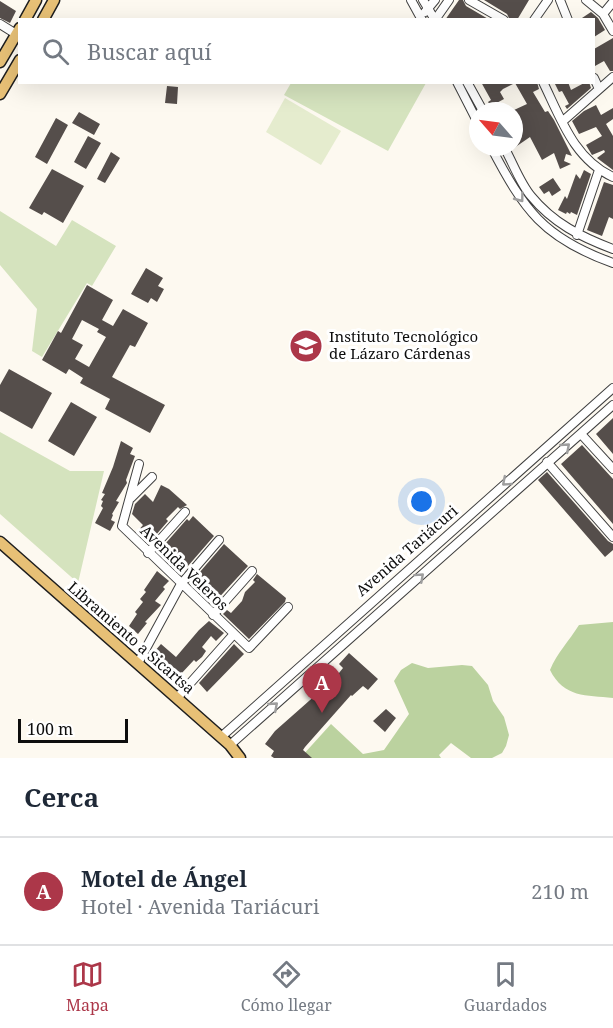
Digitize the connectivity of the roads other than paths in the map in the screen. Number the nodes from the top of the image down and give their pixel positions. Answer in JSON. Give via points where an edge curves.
{"nodes":[{"id":1,"x":411,"y":0,"type":"edge"},
{"id":2,"x":423,"y":0,"type":"edge"},
{"id":3,"x":435,"y":0,"type":"edge"},
{"id":4,"x":449,"y":0,"type":"edge"},
{"id":5,"x":469,"y":0,"type":"edge"},
{"id":6,"x":548,"y":0,"type":"edge"},
{"id":7,"x":560,"y":0,"type":"edge"},
{"id":8,"x":586,"y":0,"type":"edge"},
{"id":9,"x":35,"y":1,"type":"edge"},
{"id":10,"x":613,"y":2,"type":"edge"},
{"id":11,"x":428,"y":9,"type":"junction"},
{"id":12,"x":48,"y":10,"type":"edge"},
{"id":13,"x":603,"y":14,"type":"junction"},
{"id":14,"x":26,"y":18,"type":"edge"},
{"id":15,"x":422,"y":18,"type":"edge"},
{"id":16,"x":434,"y":18,"type":"edge"},
{"id":17,"x":436,"y":18,"type":"edge"},
{"id":18,"x":500,"y":18,"type":"edge"},
{"id":19,"x":535,"y":18,"type":"edge"},
{"id":20,"x":567,"y":18,"type":"edge"},
{"id":21,"x":0,"y":24,"type":"edge"},
{"id":22,"x":18,"y":31,"type":"edge"},
{"id":23,"x":613,"y":31,"type":"edge"},
{"id":24,"x":0,"y":62,"type":"edge"},
{"id":25,"x":18,"y":63,"type":"edge"},
{"id":26,"x":613,"y":77,"type":"edge"},
{"id":27,"x":595,"y":80,"type":"edge"},
{"id":28,"x":458,"y":84,"type":"edge"},
{"id":29,"x":468,"y":84,"type":"edge"},
{"id":30,"x":544,"y":84,"type":"edge"},
{"id":31,"x":600,"y":89,"type":"junction"},
{"id":32,"x":0,"y":94,"type":"edge"},
{"id":33,"x":478,"y":102,"type":"edge"},
{"id":34,"x":469,"y":105,"type":"edge"},
{"id":35,"x":563,"y":122,"type":"junction"},
{"id":36,"x":496,"y":156,"type":"edge"},
{"id":37,"x":509,"y":156,"type":"edge"},
{"id":38,"x":599,"y":170,"type":"junction"},
{"id":39,"x":613,"y":177,"type":"edge"},
{"id":40,"x":558,"y":222,"type":"junction"},
{"id":41,"x":549,"y":231,"type":"junction"},
{"id":42,"x":577,"y":235,"type":"junction"},
{"id":43,"x":613,"y":249,"type":"edge"},
{"id":44,"x":613,"y":263,"type":"edge"},
{"id":45,"x":613,"y":388,"type":"edge"},
{"id":46,"x":613,"y":405,"type":"edge"},
{"id":47,"x":581,"y":434,"type":"junction"},
{"id":48,"x":547,"y":462,"type":"junction"},
{"id":49,"x":140,"y":464,"type":"dead end"},
{"id":50,"x":613,"y":469,"type":"edge"},
{"id":51,"x":152,"y":477,"type":"dead end"},
{"id":52,"x":129,"y":500,"type":"junction"},
{"id":53,"x":185,"y":512,"type":"dead end"},
{"id":54,"x":613,"y":537,"type":"edge"},
{"id":55,"x":219,"y":540,"type":"dead end"},
{"id":56,"x":0,"y":542,"type":"edge"},
{"id":57,"x":148,"y":553,"type":"junction"},
{"id":58,"x":252,"y":571,"type":"dead end"},
{"id":59,"x":180,"y":584,"type":"junction"},
{"id":60,"x":288,"y":607,"type":"dead end"},
{"id":61,"x":213,"y":615,"type":"junction"},
{"id":62,"x":341,"y":628,"type":"junction"},
{"id":63,"x":233,"y":635,"type":"junction"},
{"id":64,"x":351,"y":639,"type":"junction"},
{"id":65,"x":138,"y":663,"type":"junction"},
{"id":66,"x":177,"y":698,"type":"junction"},
{"id":67,"x":221,"y":737,"type":"junction"},
{"id":68,"x":230,"y":744,"type":"junction"},
{"id":69,"x":240,"y":758,"type":"edge"}],
"edges":[{"from":1,"to":15,"type":"street"},
{"from":2,"to":11,"type":"street"},
{"from":3,"to":11,"type":"street"},
{"from":4,"to":17,"type":"street"},
{"from":5,"to":18,"type":"street"},
{"from":6,"to":19,"type":"street"},
{"from":7,"to":20,"type":"street"},
{"from":8,"to":13,"type":"street"},
{"from":9,"to":12,"type":"main road"},
{"from":9,"to":14,"type":"main road"},
{"from":10,"to":13,"type":"street"},
{"from":11,"to":15,"type":"street"},
{"from":11,"to":16,"type":"street"},
{"from":13,"to":23,"type":"street"},
{"from":21,"to":22,"type":"street"},
{"from":22,"to":24,"type":"main road"},
{"from":25,"to":32,"type":"main road"},
{"from":26,"to":31,"type":"street"},
{"from":27,"to":31,"type":"street"},
{"from":28,"to":34,"type":"street"},
{"from":29,"to":33,"type":"street"},
{"from":30,"to":35,"type":"street"},
{"from":31,"to":35,"type":"street"},
{"from":35,"to":38,"type":"street","via":[[576,148]]},
{"from":36,"to":41,"type":"street","one_way":true,"via":[[514,189]]},
{"from":37,"to":40,"type":"street","via":[[531,196]]},
{"from":38,"to":39,"type":"street"},
{"from":38,"to":42,"type":"street"},
{"from":40,"to":41,"type":"street"},
{"from":40,"to":42,"type":"street"},
{"from":41,"to":44,"type":"street"},
{"from":42,"to":43,"type":"street"},
{"from":45,"to":62,"type":"street","name":"Avenida Tariácuri","one_way":true},
{"from":46,"to":47,"type":"street","name":"Avenida Tariácuri"},
{"from":48,"to":47,"type":"street","name":"Avenida Tariácuri","one_way":true},
{"from":47,"to":50,"type":"street"},
{"from":48,"to":54,"type":"street"},
{"from":64,"to":48,"type":"street","name":"Avenida Tariácuri","one_way":true},
{"from":49,"to":52,"type":"street","name":"Avenida Veleros"},
{"from":51,"to":52,"type":"street"},
{"from":52,"to":57,"type":"street","name":"Avenida Veleros","via":[[122,526]]},
{"from":53,"to":57,"type":"street"},
{"from":55,"to":59,"type":"street"},
{"from":56,"to":65,"type":"main road","name":"Libramiento a Sicartsa"},
{"from":57,"to":59,"type":"street","name":"Avenida Veleros"},
{"from":58,"to":61,"type":"street"},
{"from":59,"to":61,"type":"street","name":"Avenida Veleros"},
{"from":59,"to":65,"type":"street"},
{"from":60,"to":63,"type":"street","name":"Avenida Veleros","via":[[249,648]]},
{"from":61,"to":63,"type":"street","name":"Avenida Veleros"},
{"from":62,"to":64,"type":"street"},
{"from":62,"to":67,"type":"street","name":"Avenida Tariácuri"},
{"from":63,"to":66,"type":"street"},
{"from":68,"to":64,"type":"street","name":"Avenida Tariácuri","one_way":true},
{"from":65,"to":66,"type":"main road","name":"Libramiento a Sicartsa"},
{"from":66,"to":67,"type":"main road","name":"Libramiento a Sicartsa"},
{"from":67,"to":68,"type":"main road","name":"Libramiento a Sicartsa"},
{"from":68,"to":69,"type":"main road","name":"Libramiento a Sicartsa"}]}
